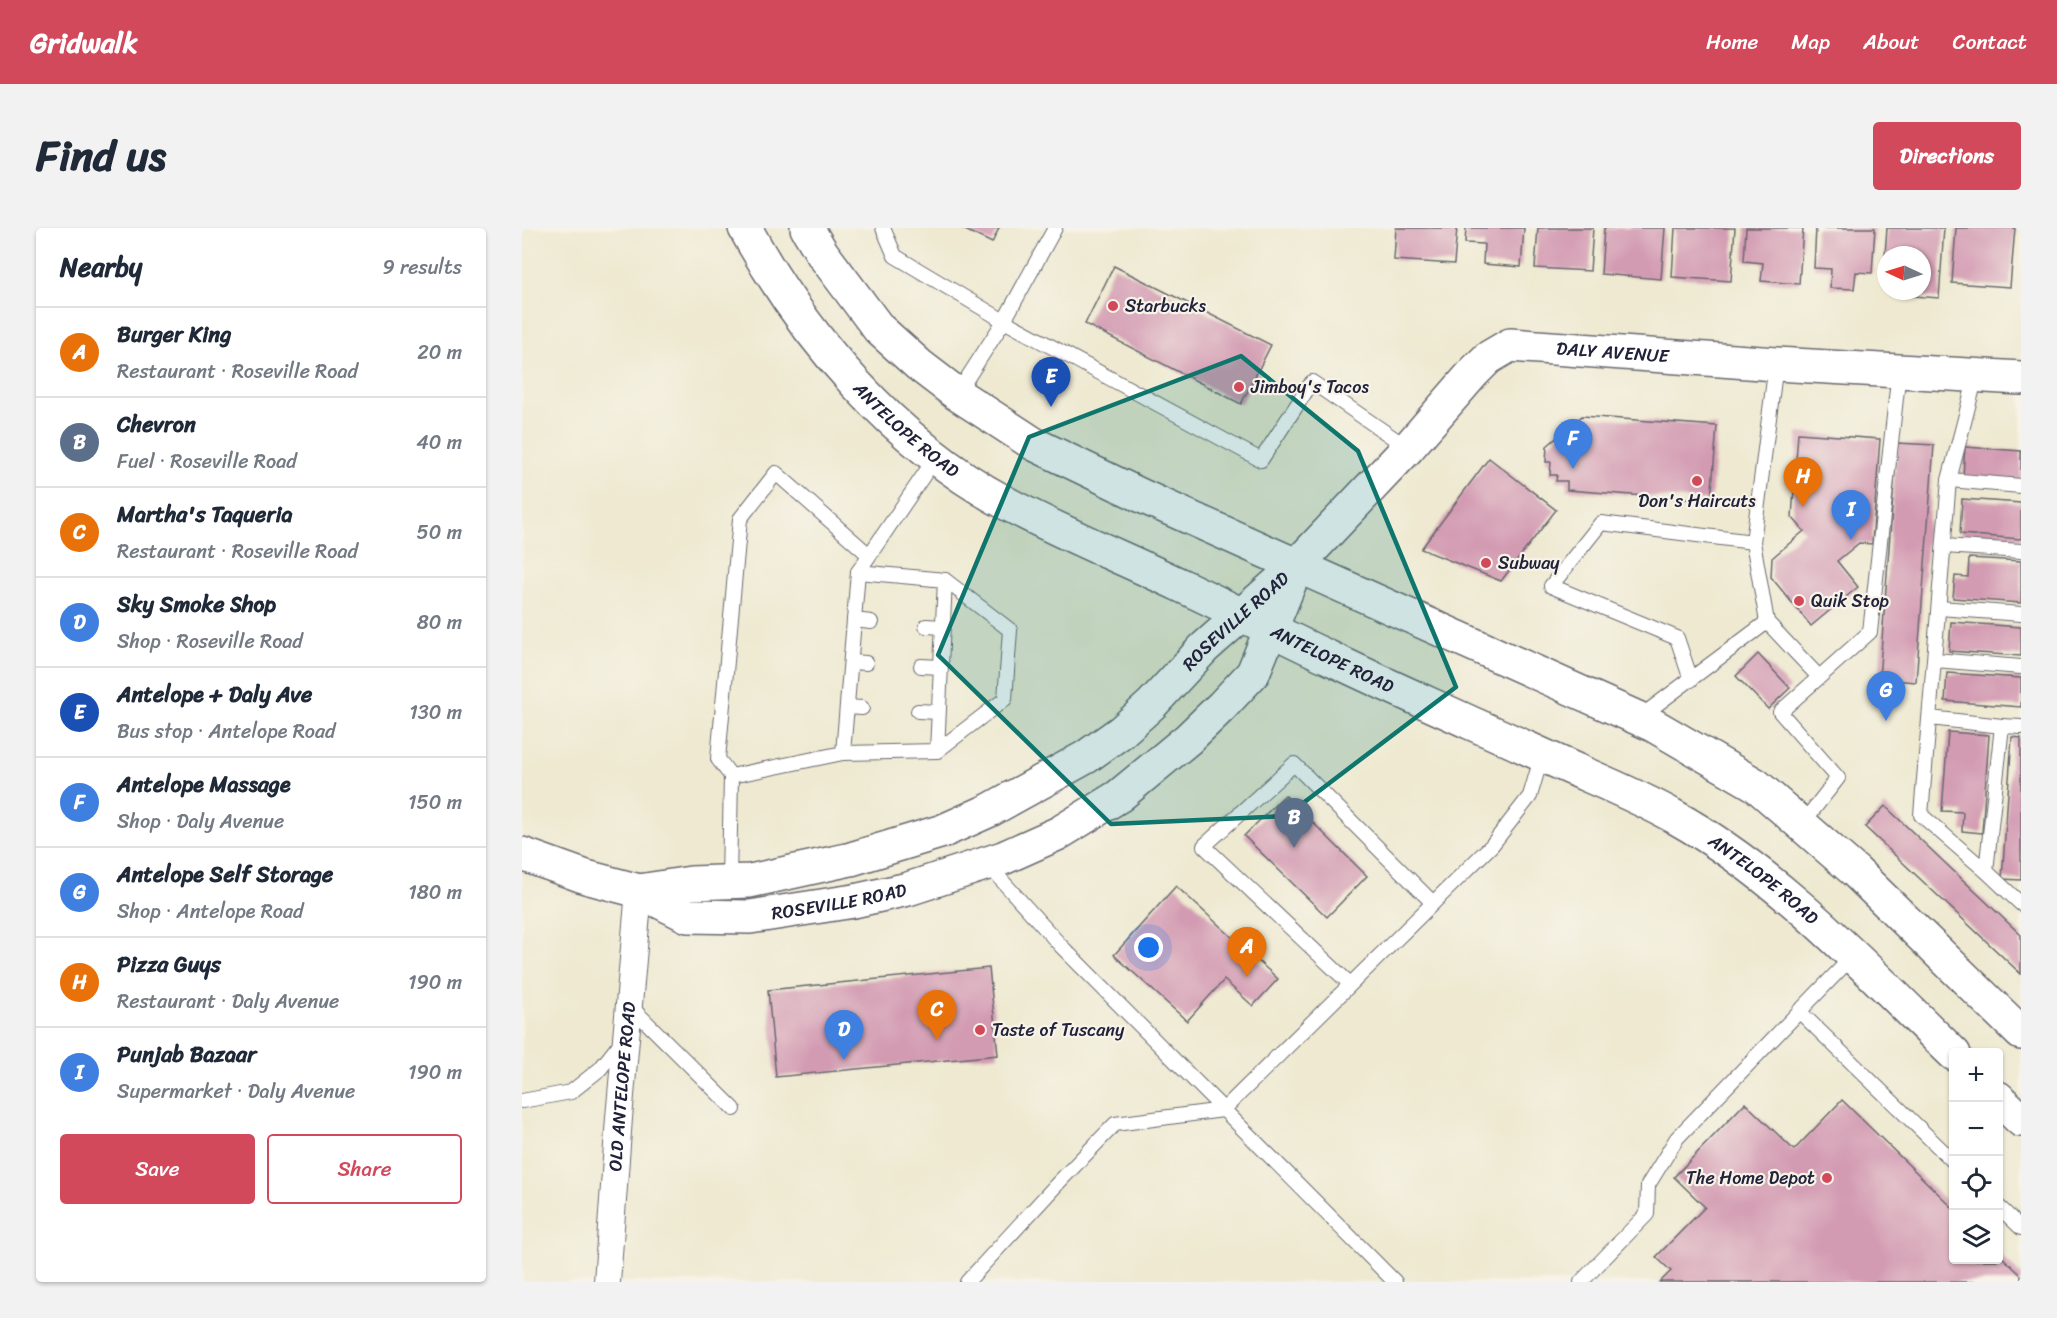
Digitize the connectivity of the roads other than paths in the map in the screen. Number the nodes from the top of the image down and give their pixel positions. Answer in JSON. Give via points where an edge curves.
{"nodes":[{"id":1,"x":745,"y":228,"type":"edge"},
{"id":2,"x":807,"y":228,"type":"edge"},
{"id":3,"x":883,"y":228,"type":"edge"},
{"id":4,"x":1055,"y":228,"type":"edge"},
{"id":5,"x":1004,"y":321,"type":"junction"},
{"id":6,"x":1776,"y":364,"type":"junction"},
{"id":7,"x":1899,"y":370,"type":"junction"},
{"id":8,"x":1976,"y":376,"type":"junction"},
{"id":9,"x":2021,"y":378,"type":"edge"},
{"id":10,"x":957,"y":394,"type":"junction"},
{"id":11,"x":1408,"y":448,"type":"junction"},
{"id":12,"x":936,"y":457,"type":"junction"},
{"id":13,"x":1949,"y":480,"type":"junction"},
{"id":14,"x":2021,"y":486,"type":"edge"},
{"id":15,"x":1754,"y":542,"type":"junction"},
{"id":16,"x":1944,"y":546,"type":"junction"},
{"id":17,"x":2021,"y":551,"type":"edge"},
{"id":18,"x":869,"y":555,"type":"junction"},
{"id":19,"x":1297,"y":565,"type":"junction"},
{"id":20,"x":858,"y":572,"type":"junction"},
{"id":21,"x":945,"y":580,"type":"junction"},
{"id":22,"x":1939,"y":608,"type":"junction"},
{"id":23,"x":2021,"y":614,"type":"edge"},
{"id":24,"x":1242,"y":615,"type":"junction"},
{"id":25,"x":854,"y":620,"type":"junction"},
{"id":26,"x":871,"y":622,"type":"dead end"},
{"id":27,"x":1767,"y":622,"type":"junction"},
{"id":28,"x":926,"y":626,"type":"dead end"},
{"id":29,"x":943,"y":627,"type":"junction"},
{"id":30,"x":1270,"y":629,"type":"junction"},
{"id":31,"x":1935,"y":660,"type":"junction"},
{"id":32,"x":851,"y":662,"type":"junction"},
{"id":33,"x":866,"y":663,"type":"dead end"},
{"id":34,"x":921,"y":666,"type":"dead end"},
{"id":35,"x":940,"y":667,"type":"junction"},
{"id":36,"x":2021,"y":667,"type":"edge"},
{"id":37,"x":1819,"y":677,"type":"junction"},
{"id":38,"x":1691,"y":680,"type":"junction"},
{"id":39,"x":847,"y":707,"type":"junction"},
{"id":40,"x":862,"y":708,"type":"dead end"},
{"id":41,"x":918,"y":711,"type":"dead end"},
{"id":42,"x":938,"y":712,"type":"junction"},
{"id":43,"x":1930,"y":718,"type":"junction"},
{"id":44,"x":1638,"y":719,"type":"junction"},
{"id":45,"x":2002,"y":726,"type":"junction"},
{"id":46,"x":2021,"y":727,"type":"edge"},
{"id":47,"x":937,"y":751,"type":"junction"},
{"id":48,"x":843,"y":753,"type":"junction"},
{"id":49,"x":1542,"y":755,"type":"junction"},
{"id":50,"x":731,"y":776,"type":"junction"},
{"id":51,"x":1802,"y":824,"type":"junction"},
{"id":52,"x":522,"y":854,"type":"edge"},
{"id":53,"x":987,"y":864,"type":"junction"},
{"id":54,"x":1986,"y":871,"type":"junction"},
{"id":55,"x":729,"y":882,"type":"junction"},
{"id":56,"x":639,"y":891,"type":"junction"},
{"id":57,"x":1433,"y":903,"type":"junction"},
{"id":58,"x":2021,"y":904,"type":"edge"},
{"id":59,"x":1853,"y":956,"type":"junction"},
{"id":60,"x":1350,"y":984,"type":"junction"},
{"id":61,"x":629,"y":1005,"type":"junction"},
{"id":62,"x":1799,"y":1011,"type":"junction"},
{"id":63,"x":2021,"y":1033,"type":"edge"},
{"id":64,"x":626,"y":1036,"type":"junction"},
{"id":65,"x":1949,"y":1050,"type":"edge"},
{"id":66,"x":522,"y":1101,"type":"edge"},
{"id":67,"x":2002,"y":1102,"type":"edge"},
{"id":68,"x":734,"y":1109,"type":"dead end"},
{"id":69,"x":1224,"y":1110,"type":"junction"},
{"id":70,"x":2021,"y":1120,"type":"edge"},
{"id":71,"x":1949,"y":1158,"type":"edge"},
{"id":72,"x":2002,"y":1210,"type":"edge"},
{"id":73,"x":2021,"y":1228,"type":"edge"},
{"id":74,"x":608,"y":1282,"type":"edge"},
{"id":75,"x":967,"y":1282,"type":"edge"},
{"id":76,"x":1395,"y":1282,"type":"edge"},
{"id":77,"x":1581,"y":1282,"type":"edge"}],
"edges":[{"from":1,"to":12,"type":"main road","name":"ANTELOPE ROAD","via":[[808,328],[884,411]]},
{"from":2,"to":10,"type":"main road","via":[[879,329]]},
{"from":3,"to":5,"type":"lane","via":[[895,256]]},
{"from":4,"to":5,"type":"lane"},
{"from":5,"to":10,"type":"lane"},
{"from":5,"to":11,"type":"lane","via":[[1261,460],[1312,382]]},
{"from":6,"to":7,"type":"main road","name":"DALY AVENUE"},
{"from":6,"to":11,"type":"main road","name":"DALY AVENUE","via":[[1510,345],[1474,372]]},
{"from":6,"to":15,"type":"lane"},
{"from":7,"to":8,"type":"main road","name":"DALY AVENUE"},
{"from":7,"to":37,"type":"lane","via":[[1870,632]]},
{"from":8,"to":9,"type":"main road","name":"DALY AVENUE"},
{"from":8,"to":13,"type":"lane"},
{"from":10,"to":19,"type":"main road","via":[[1034,444]]},
{"from":11,"to":19,"type":"main road","name":"DALY AVENUE"},
{"from":12,"to":18,"type":"lane"},
{"from":12,"to":24,"type":"main road","name":"ANTELOPE ROAD","via":[[1002,501]]},
{"from":13,"to":14,"type":"lane"},
{"from":13,"to":16,"type":"lane"},
{"from":15,"to":27,"type":"lane"},
{"from":15,"to":38,"type":"lane","via":[[1601,523],[1551,586],[1677,638]]},
{"from":16,"to":17,"type":"lane"},
{"from":16,"to":22,"type":"lane"},
{"from":18,"to":20,"type":"lane"},
{"from":18,"to":50,"type":"lane","via":[[776,473],[741,519],[718,759]]},
{"from":19,"to":24,"type":"main road","name":"ROSEVILLE ROAD"},
{"from":19,"to":30,"type":"main road","name":"ROSEVILLE ROAD"},
{"from":19,"to":44,"type":"main road"},
{"from":20,"to":21,"type":"lane"},
{"from":20,"to":25,"type":"lane"},
{"from":21,"to":29,"type":"lane"},
{"from":21,"to":47,"type":"lane","via":[[1010,630],[1005,699]]},
{"from":22,"to":23,"type":"lane"},
{"from":22,"to":31,"type":"lane"},
{"from":24,"to":30,"type":"main road","name":"ANTELOPE ROAD"},
{"from":24,"to":55,"type":"main road","name":"ROSEVILLE ROAD","via":[[1121,732],[1086,757],[990,810],[890,848],[750,881]]},
{"from":25,"to":26,"type":"lane"},
{"from":25,"to":32,"type":"lane"},
{"from":27,"to":37,"type":"lane"},
{"from":27,"to":38,"type":"lane"},
{"from":28,"to":29,"type":"lane"},
{"from":29,"to":35,"type":"lane"},
{"from":30,"to":49,"type":"main road","name":"ANTELOPE ROAD"},
{"from":30,"to":53,"type":"main road","name":"ROSEVILLE ROAD","via":[[1253,673],[1188,740],[1119,796],[1059,833]]},
{"from":31,"to":36,"type":"lane"},
{"from":31,"to":43,"type":"lane"},
{"from":32,"to":33,"type":"lane"},
{"from":32,"to":39,"type":"lane"},
{"from":34,"to":35,"type":"lane"},
{"from":35,"to":42,"type":"lane"},
{"from":37,"to":51,"type":"lane","via":[[1780,711],[1838,778]]},
{"from":38,"to":44,"type":"lane"},
{"from":39,"to":40,"type":"lane"},
{"from":39,"to":48,"type":"lane"},
{"from":41,"to":42,"type":"lane"},
{"from":42,"to":47,"type":"lane"},
{"from":43,"to":45,"type":"lane"},
{"from":43,"to":54,"type":"lane","via":[[1921,815]]},
{"from":44,"to":51,"type":"main road","via":[[1756,785]]},
{"from":45,"to":46,"type":"lane"},
{"from":45,"to":54,"type":"lane"},
{"from":47,"to":48,"type":"lane"},
{"from":48,"to":50,"type":"lane"},
{"from":49,"to":57,"type":"lane","via":[[1530,796],[1492,845]]},
{"from":49,"to":59,"type":"main road","name":"ANTELOPE ROAD","via":[[1674,816],[1719,844],[1813,918]]},
{"from":50,"to":55,"type":"lane"},
{"from":51,"to":63,"type":"main road"},
{"from":52,"to":56,"type":"main road","name":"ROSEVILLE ROAD"},
{"from":53,"to":56,"type":"main road","name":"ROSEVILLE ROAD","via":[[908,889],[750,917],[688,916]]},
{"from":53,"to":69,"type":"lane","via":[[1061,946]]},
{"from":54,"to":58,"type":"lane"},
{"from":55,"to":56,"type":"main road","name":"ROSEVILLE ROAD","via":[[691,882]]},
{"from":56,"to":61,"type":"street","name":"OLD ANTELOPE ROAD"},
{"from":57,"to":60,"type":"lane"},
{"from":57,"to":60,"type":"lane","via":[[1294,764],[1204,846]]},
{"from":59,"to":62,"type":"lane"},
{"from":59,"to":65,"type":"main road","name":"ANTELOPE ROAD"},
{"from":60,"to":69,"type":"lane"},
{"from":61,"to":64,"type":"street","name":"OLD ANTELOPE ROAD"},
{"from":61,"to":68,"type":"lane"},
{"from":62,"to":71,"type":"lane"},
{"from":62,"to":77,"type":"lane","via":[[1677,1138],[1648,1185],[1647,1214]]},
{"from":64,"to":66,"type":"lane","via":[[600,1069],[571,1092]]},
{"from":64,"to":74,"type":"street","name":"OLD ANTELOPE ROAD"},
{"from":67,"to":70,"type":"main road"},
{"from":69,"to":75,"type":"lane","via":[[1115,1124]]},
{"from":69,"to":76,"type":"lane"},
{"from":72,"to":73,"type":"lane"}]}
